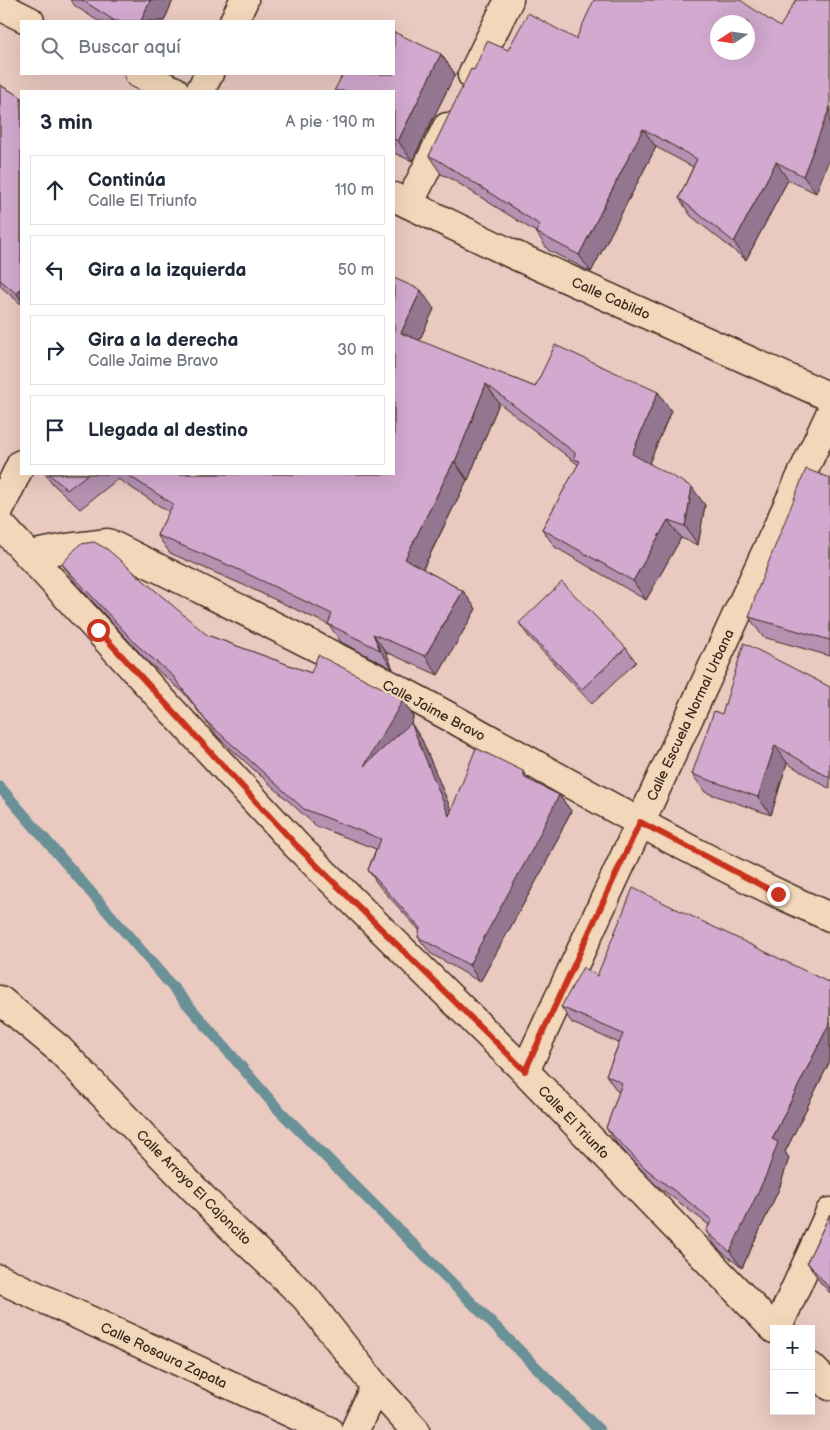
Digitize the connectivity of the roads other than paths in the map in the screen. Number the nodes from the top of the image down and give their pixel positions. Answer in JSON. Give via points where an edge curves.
{"nodes":[{"id":1,"x":244,"y":0,"type":"edge"},
{"id":2,"x":509,"y":0,"type":"edge"},
{"id":3,"x":0,"y":6,"type":"edge"},
{"id":4,"x":28,"y":20,"type":"edge"},
{"id":5,"x":234,"y":20,"type":"edge"},
{"id":6,"x":141,"y":75,"type":"edge"},
{"id":7,"x":208,"y":75,"type":"edge"},
{"id":8,"x":173,"y":90,"type":"edge"},
{"id":9,"x":201,"y":90,"type":"edge"},
{"id":10,"x":401,"y":200,"type":"edge"},
{"id":11,"x":830,"y":397,"type":"edge"},
{"id":12,"x":830,"y":414,"type":"edge"},
{"id":13,"x":20,"y":466,"type":"edge"},
{"id":14,"x":0,"y":508,"type":"edge"},
{"id":15,"x":0,"y":524,"type":"edge"},
{"id":16,"x":29,"y":555,"type":"junction"},
{"id":17,"x":640,"y":822,"type":"junction"},
{"id":18,"x":830,"y":917,"type":"edge"},
{"id":19,"x":0,"y":1000,"type":"edge"},
{"id":20,"x":525,"y":1071,"type":"junction"},
{"id":21,"x":830,"y":1212,"type":"edge"},
{"id":22,"x":0,"y":1279,"type":"edge"},
{"id":23,"x":772,"y":1325,"type":"edge"},
{"id":24,"x":778,"y":1325,"type":"edge"},
{"id":25,"x":814,"y":1370,"type":"edge"},
{"id":26,"x":375,"y":1386,"type":"junction"},
{"id":27,"x":830,"y":1386,"type":"edge"},
{"id":28,"x":328,"y":1430,"type":"edge"},
{"id":29,"x":355,"y":1430,"type":"edge"},
{"id":30,"x":415,"y":1430,"type":"edge"}],
"edges":[{"from":1,"to":5,"type":"street"},
{"from":2,"to":10,"type":"street","via":[[459,102]]},
{"from":3,"to":4,"type":"street"},
{"from":6,"to":8,"type":"street"},
{"from":7,"to":9,"type":"street"},
{"from":10,"to":11,"type":"street","name":"Calle Cabildo","via":[[510,253]]},
{"from":12,"to":17,"type":"street","name":"Calle Escuela Normal Urbana"},
{"from":13,"to":14,"type":"street"},
{"from":15,"to":16,"type":"street","name":"Calle El Triunfo"},
{"from":16,"to":17,"type":"street","name":"Calle Jaime Bravo","via":[[108,543],[410,696]]},
{"from":16,"to":20,"type":"street","name":"Calle El Triunfo","via":[[297,846]]},
{"from":17,"to":18,"type":"street","name":"Calle Jaime Bravo","via":[[778,894]]},
{"from":17,"to":20,"type":"street","name":"Calle Escuela Normal Urbana"},
{"from":19,"to":26,"type":"street","name":"Calle Arroyo El Cajoncito","via":[[59,1049],[228,1224],[305,1297]]},
{"from":20,"to":23,"type":"street","name":"Calle El Triunfo"},
{"from":21,"to":24,"type":"street"},
{"from":22,"to":28,"type":"street","name":"Calle Rosaura Zapata"},
{"from":25,"to":27,"type":"street"},
{"from":26,"to":29,"type":"street"},
{"from":26,"to":30,"type":"street"}]}
